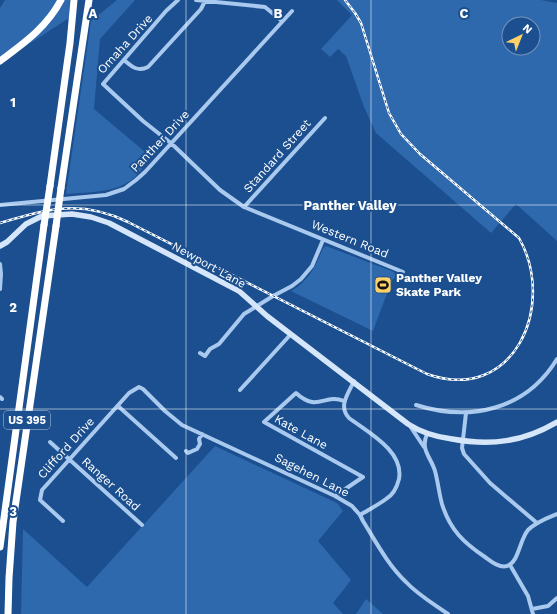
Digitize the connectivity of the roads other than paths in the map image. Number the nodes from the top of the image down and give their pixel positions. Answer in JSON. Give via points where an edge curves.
{"nodes":[{"id":1,"x":61,"y":0,"type":"edge"},
{"id":2,"x":178,"y":0,"type":"edge"},
{"id":3,"x":196,"y":0,"type":"edge"},
{"id":4,"x":88,"y":1,"type":"edge"},
{"id":5,"x":205,"y":1,"type":"junction"},
{"id":6,"x":74,"y":4,"type":"edge"},
{"id":7,"x":292,"y":11,"type":"dead end"},
{"id":8,"x":282,"y":21,"type":"junction"},
{"id":9,"x":124,"y":60,"type":"junction"},
{"id":10,"x":0,"y":61,"type":"edge"},
{"id":11,"x":325,"y":118,"type":"dead end"},
{"id":12,"x":143,"y":121,"type":"joint"},
{"id":13,"x":172,"y":144,"type":"junction"},
{"id":14,"x":0,"y":206,"type":"edge"},
{"id":15,"x":244,"y":207,"type":"junction"},
{"id":16,"x":323,"y":240,"type":"junction"},
{"id":17,"x":0,"y":246,"type":"edge"},
{"id":18,"x":0,"y":264,"type":"edge"},
{"id":19,"x":403,"y":272,"type":"dead end"},
{"id":20,"x":0,"y":289,"type":"edge"},
{"id":21,"x":257,"y":307,"type":"junction"},
{"id":22,"x":291,"y":334,"type":"junction"},
{"id":23,"x":200,"y":353,"type":"dead end"},
{"id":24,"x":557,"y":359,"type":"edge"},
{"id":25,"x":354,"y":381,"type":"junction"},
{"id":26,"x":139,"y":387,"type":"joint"},
{"id":27,"x":240,"y":390,"type":"dead end"},
{"id":28,"x":344,"y":401,"type":"junction"},
{"id":29,"x":416,"y":405,"type":"dead end"},
{"id":30,"x":118,"y":406,"type":"junction"},
{"id":31,"x":466,"y":413,"type":"junction"},
{"id":32,"x":557,"y":422,"type":"edge"},
{"id":33,"x":408,"y":424,"type":"junction"},
{"id":34,"x":202,"y":434,"type":"junction"},
{"id":35,"x":427,"y":434,"type":"junction"},
{"id":36,"x":464,"y":441,"type":"junction"},
{"id":37,"x":50,"y":442,"type":"dead end"},
{"id":38,"x":425,"y":448,"type":"junction"},
{"id":39,"x":186,"y":451,"type":"dead end"},
{"id":40,"x":176,"y":458,"type":"dead end"},
{"id":41,"x":69,"y":459,"type":"junction"},
{"id":42,"x":336,"y":496,"type":"junction"},
{"id":43,"x":557,"y":514,"type":"edge"},
{"id":44,"x":360,"y":515,"type":"junction"},
{"id":45,"x":63,"y":521,"type":"dead end"},
{"id":46,"x":537,"y":523,"type":"junction"},
{"id":47,"x":142,"y":525,"type":"dead end"},
{"id":48,"x":0,"y":547,"type":"edge"},
{"id":49,"x":510,"y":565,"type":"junction"},
{"id":50,"x":557,"y":598,"type":"edge"},
{"id":51,"x":533,"y":612,"type":"edge"},
{"id":52,"x":8,"y":614,"type":"edge"},
{"id":53,"x":448,"y":614,"type":"edge"}],
"edges":[{"from":1,"to":10,"type":"highway","via":[[41,28]]},
{"from":2,"to":9,"type":"street","name":"Omaha Drive"},
{"from":3,"to":5,"type":"street"},
{"from":4,"to":52,"type":"highway","number":"US 395","bridge":true,"via":[[13,522]]},
{"from":5,"to":8,"type":"street","via":[[266,7]]},
{"from":5,"to":9,"type":"street","via":[[201,9],[148,67],[137,69]]},
{"from":6,"to":48,"type":"highway","number":"US 395","bridge":true},
{"from":7,"to":8,"type":"street","name":"Panther Drive"},
{"from":8,"to":13,"type":"street","name":"Panther Drive"},
{"from":9,"to":12,"type":"street","name":"Omaha Drive","via":[[103,84]]},
{"from":11,"to":15,"type":"street","name":"Standard Street"},
{"from":12,"to":13,"type":"street","name":"Western Road"},
{"from":13,"to":14,"type":"street","name":"Panther Drive","via":[[136,180],[115,193]]},
{"from":13,"to":15,"type":"street","name":"Western Road","via":[[220,190]]},
{"from":15,"to":16,"type":"street","name":"Western Road"},
{"from":16,"to":19,"type":"street","name":"Western Road"},
{"from":16,"to":21,"type":"street","via":[[312,266],[304,276]]},
{"from":17,"to":21,"type":"street","name":"Newport Lane","via":[[26,224],[42,216],[72,214],[91,217],[112,224],[214,277],[238,291]]},
{"from":18,"to":20,"type":"street"},
{"from":21,"to":22,"type":"street","name":"Newport Lane"},
{"from":21,"to":23,"type":"street","via":[[238,320],[219,344],[210,349],[205,356]]},
{"from":22,"to":25,"type":"street","name":"Newport Lane"},
{"from":22,"to":27,"type":"street"},
{"from":24,"to":31,"type":"street","via":[[542,378],[519,396],[494,408]]},
{"from":25,"to":28,"type":"street"},
{"from":25,"to":33,"type":"street","name":"Newport Lane"},
{"from":26,"to":30,"type":"street","name":"Clifford Drive","via":[[131,391]]},
{"from":26,"to":34,"type":"street","name":"Sagehen Lane","via":[[177,421]]},
{"from":28,"to":42,"type":"street","name":"Kate Lane","via":[[332,399],[313,403],[296,393],[264,422],[363,478]]},
{"from":28,"to":44,"type":"street","via":[[347,416],[389,449],[399,467],[398,482],[390,496]]},
{"from":29,"to":31,"type":"street","via":[[438,411]]},
{"from":30,"to":40,"type":"street"},
{"from":30,"to":41,"type":"street","name":"Clifford Drive"},
{"from":31,"to":36,"type":"street"},
{"from":32,"to":36,"type":"street","name":"Newport Lane","via":[[532,434],[511,440],[490,443]]},
{"from":33,"to":35,"type":"street","name":"Newport Lane"},
{"from":33,"to":38,"type":"street"},
{"from":34,"to":39,"type":"street","via":[[197,450],[188,453]]},
{"from":34,"to":42,"type":"street","name":"Sagehen Lane"},
{"from":35,"to":36,"type":"street","name":"Newport Lane"},
{"from":35,"to":38,"type":"street"},
{"from":36,"to":46,"type":"street","via":[[463,451],[466,456],[490,483]]},
{"from":37,"to":41,"type":"street","name":"Ranger Road"},
{"from":38,"to":49,"type":"street","via":[[435,470],[442,505],[454,530],[470,547],[496,565]]},
{"from":41,"to":45,"type":"street","name":"Clifford Drive","via":[[42,490],[40,497],[40,500]]},
{"from":41,"to":47,"type":"street","name":"Ranger Road"},
{"from":42,"to":44,"type":"street","name":"Sagehen Lane","via":[[352,506]]},
{"from":43,"to":46,"type":"street"},
{"from":44,"to":53,"type":"street","name":"Sagehen Lane","via":[[404,581]]},
{"from":46,"to":49,"type":"street","via":[[524,536],[515,560]]},
{"from":49,"to":51,"type":"street","via":[[528,596]]},
{"from":50,"to":51,"type":"street","via":[[548,606]]}]}
